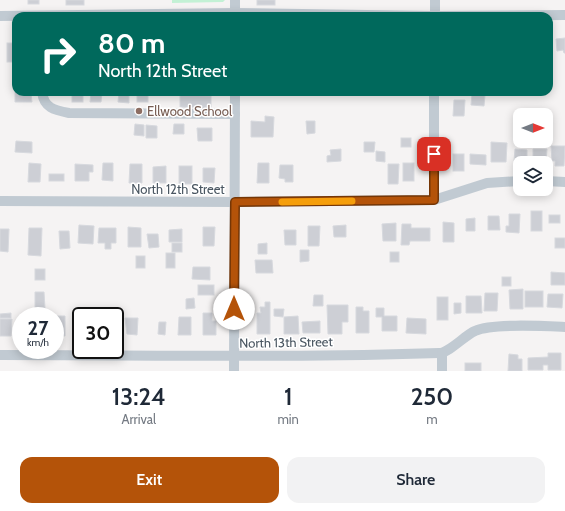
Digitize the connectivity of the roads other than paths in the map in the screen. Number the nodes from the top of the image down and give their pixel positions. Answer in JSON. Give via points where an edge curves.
{"nodes":[{"id":1,"x":235,"y":0,"type":"edge"},
{"id":2,"x":435,"y":0,"type":"edge"},
{"id":3,"x":235,"y":12,"type":"edge"},
{"id":4,"x":435,"y":12,"type":"edge"},
{"id":5,"x":553,"y":15,"type":"edge"},
{"id":6,"x":565,"y":15,"type":"edge"},
{"id":7,"x":0,"y":16,"type":"edge"},
{"id":8,"x":12,"y":16,"type":"edge"},
{"id":9,"x":42,"y":96,"type":"edge"},
{"id":10,"x":235,"y":96,"type":"edge"},
{"id":11,"x":434,"y":96,"type":"edge"},
{"id":12,"x":235,"y":114,"type":"junction"},
{"id":13,"x":513,"y":181,"type":"edge"},
{"id":14,"x":553,"y":181,"type":"edge"},
{"id":15,"x":565,"y":182,"type":"edge"},
{"id":16,"x":434,"y":200,"type":"junction"},
{"id":17,"x":0,"y":201,"type":"edge"},
{"id":18,"x":235,"y":202,"type":"junction"},
{"id":19,"x":565,"y":327,"type":"edge"},
{"id":20,"x":442,"y":353,"type":"junction"},
{"id":21,"x":0,"y":355,"type":"edge"},
{"id":22,"x":234,"y":355,"type":"junction"},
{"id":23,"x":234,"y":371,"type":"edge"},
{"id":24,"x":442,"y":371,"type":"edge"}],
"edges":[{"from":1,"to":3,"type":"street"},
{"from":2,"to":4,"type":"street"},
{"from":5,"to":6,"type":"street"},
{"from":7,"to":8,"type":"street"},
{"from":9,"to":12,"type":"street","via":[[43,101],[50,108],[79,114]]},
{"from":10,"to":12,"type":"street"},
{"from":11,"to":16,"type":"street"},
{"from":12,"to":18,"type":"street"},
{"from":13,"to":16,"type":"street","name":"North 12th Street","via":[[487,183]]},
{"from":14,"to":15,"type":"street"},
{"from":16,"to":18,"type":"street","name":"North 12th Street"},
{"from":17,"to":18,"type":"street","name":"North 12th Street"},
{"from":18,"to":22,"type":"street"},
{"from":19,"to":20,"type":"street","via":[[482,329],[474,331]]},
{"from":20,"to":22,"type":"street","name":"North 13th Street"},
{"from":20,"to":24,"type":"street"},
{"from":21,"to":22,"type":"street","name":"North 13th Street"},
{"from":22,"to":23,"type":"street"}]}
